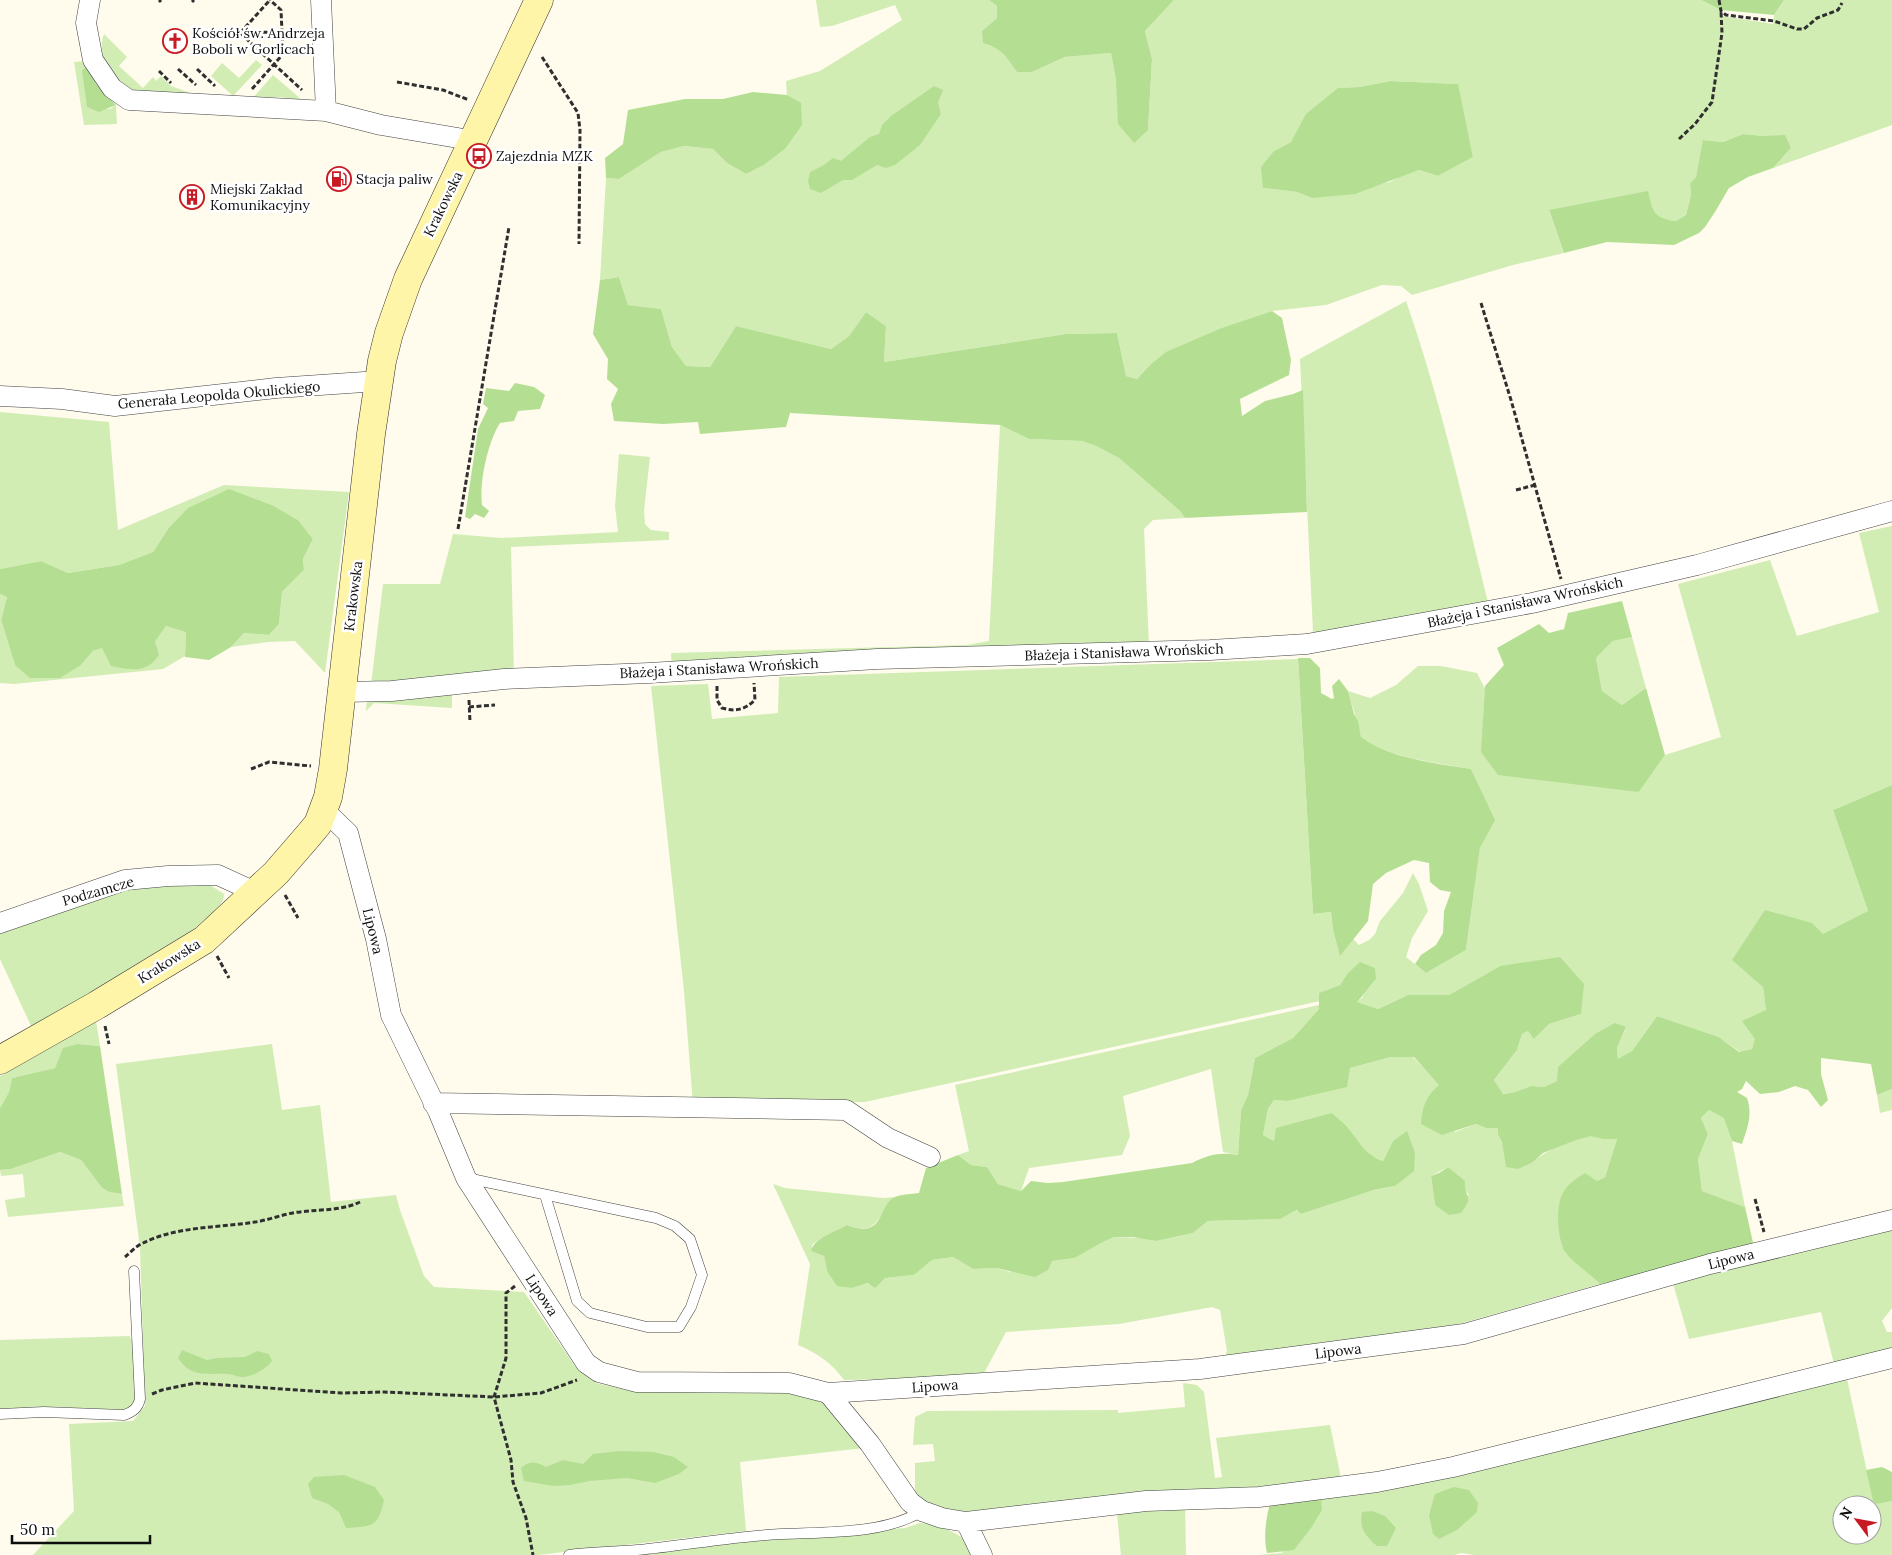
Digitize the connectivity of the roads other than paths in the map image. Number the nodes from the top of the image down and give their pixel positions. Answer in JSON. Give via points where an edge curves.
{"nodes":[{"id":1,"x":90,"y":0,"type":"edge"},
{"id":2,"x":321,"y":0,"type":"edge"},
{"id":3,"x":540,"y":0,"type":"edge"},
{"id":4,"x":326,"y":111,"type":"junction"},
{"id":5,"x":472,"y":143,"type":"junction"},
{"id":6,"x":378,"y":383,"type":"junction"},
{"id":7,"x":0,"y":396,"type":"edge"},
{"id":8,"x":1892,"y":511,"type":"edge"},
{"id":9,"x":342,"y":692,"type":"junction"},
{"id":10,"x":324,"y":810,"type":"junction"},
{"id":11,"x":255,"y":892,"type":"junction"},
{"id":12,"x":0,"y":923,"type":"edge"},
{"id":13,"x":0,"y":1060,"type":"edge"},
{"id":14,"x":433,"y":1103,"type":"junction"},
{"id":15,"x":930,"y":1157,"type":"dead end"},
{"id":16,"x":466,"y":1178,"type":"junction"},
{"id":17,"x":546,"y":1195,"type":"junction"},
{"id":18,"x":1892,"y":1220,"type":"edge"},
{"id":19,"x":134,"y":1271,"type":"dead end"},
{"id":20,"x":1892,"y":1358,"type":"edge"},
{"id":21,"x":828,"y":1393,"type":"junction"},
{"id":22,"x":0,"y":1414,"type":"edge"},
{"id":23,"x":922,"y":1511,"type":"junction"},
{"id":24,"x":966,"y":1522,"type":"junction"},
{"id":25,"x":569,"y":1555,"type":"edge"},
{"id":26,"x":982,"y":1555,"type":"edge"}],
"edges":[{"from":1,"to":4,"type":"street","via":[[86,23],[94,60],[112,88],[129,100]]},
{"from":2,"to":4,"type":"street"},
{"from":3,"to":5,"type":"street","name":"Krakowska","via":[[481,105]]},
{"from":4,"to":5,"type":"street"},
{"from":5,"to":6,"type":"street","name":"Krakowska","via":[[400,299]]},
{"from":6,"to":7,"type":"street","name":"Generała Leopolda Okulickiego","via":[[276,388],[115,406]]},
{"from":6,"to":9,"type":"street","name":"Krakowska"},
{"from":8,"to":9,"type":"street","name":"Błażeja i Stanisława Wrońskich","via":[[1697,565],[1532,603],[1306,644],[1210,650],[878,659],[504,679],[392,691]]},
{"from":9,"to":10,"type":"street","name":"Krakowska","via":[[333,769]]},
{"from":10,"to":11,"type":"street","name":"Krakowska","via":[[308,836]]},
{"from":10,"to":14,"type":"street","name":"Lipowa","via":[[348,833],[376,939],[391,1015]]},
{"from":11,"to":12,"type":"street","name":"Podzamcze","via":[[218,876],[124,880]]},
{"from":11,"to":13,"type":"street","name":"Krakowska","via":[[204,940]]},
{"from":14,"to":15,"type":"street","via":[[846,1110],[888,1138]]},
{"from":14,"to":16,"type":"street","name":"Lipowa"},
{"from":16,"to":17,"type":"lane"},
{"from":16,"to":21,"type":"street","name":"Lipowa","via":[[586,1363],[599,1372],[636,1382],[790,1383]]},
{"from":17,"to":17,"type":"lane","via":[[656,1218],[674,1226],[690,1239],[702,1275],[691,1307],[679,1327],[647,1327],[590,1313],[577,1301]]},
{"from":18,"to":21,"type":"street","name":"Lipowa","via":[[1710,1264],[1464,1334],[1210,1373]]},
{"from":19,"to":22,"type":"lane","via":[[138,1406],[124,1415]]},
{"from":20,"to":24,"type":"street","via":[[1452,1467],[1377,1482],[1259,1497],[1146,1501]]},
{"from":21,"to":23,"type":"street","via":[[870,1444],[905,1495]]},
{"from":23,"to":24,"type":"street"},
{"from":23,"to":25,"type":"lane","via":[[894,1524],[857,1530],[764,1535]]},
{"from":24,"to":26,"type":"street"}]}
